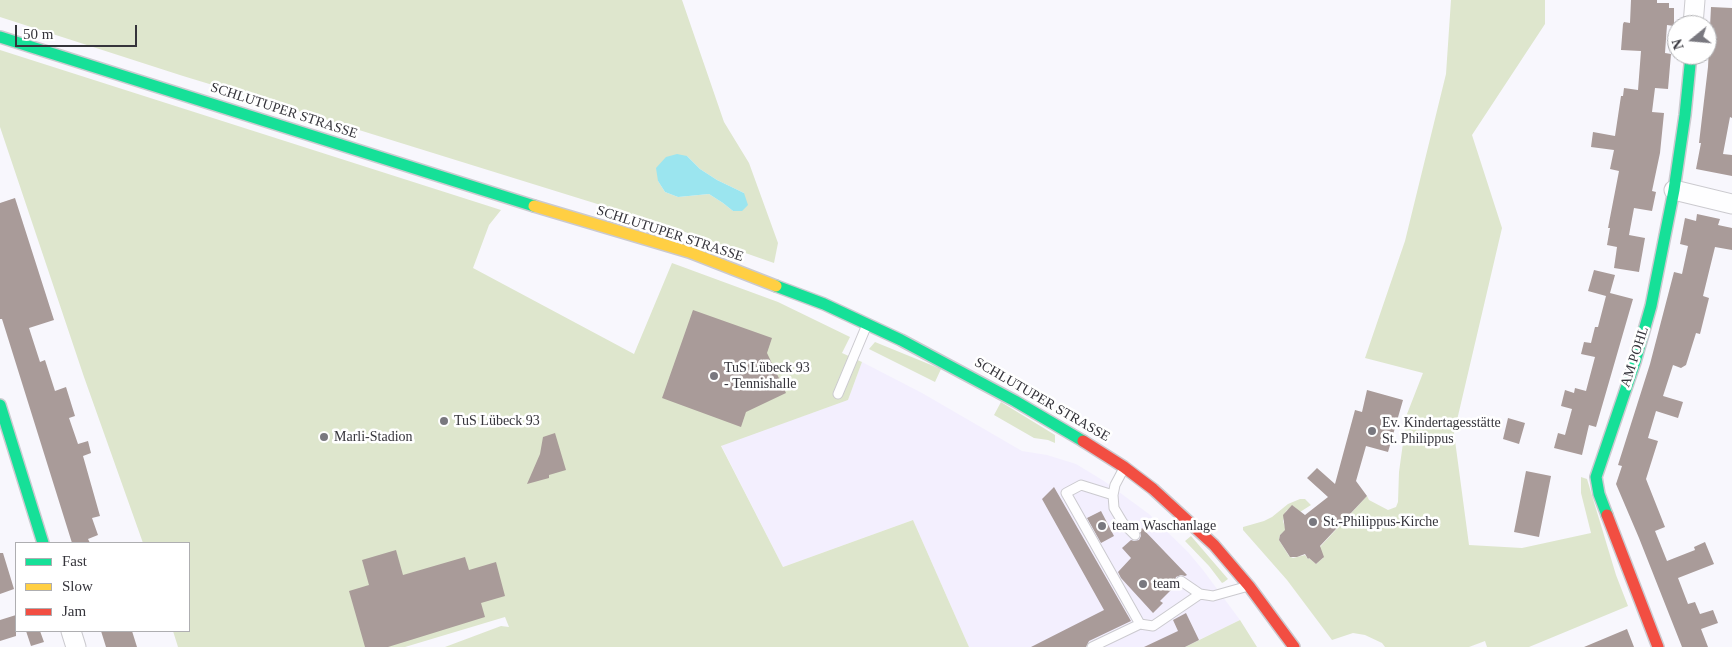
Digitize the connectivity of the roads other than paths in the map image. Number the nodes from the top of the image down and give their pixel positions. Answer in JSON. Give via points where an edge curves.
{"nodes":[{"id":1,"x":1694,"y":0,"type":"edge"},
{"id":2,"x":1693,"y":15,"type":"edge"},
{"id":3,"x":0,"y":37,"type":"edge"},
{"id":4,"x":1690,"y":65,"type":"edge"},
{"id":5,"x":1674,"y":190,"type":"junction"},
{"id":6,"x":1732,"y":204,"type":"edge"},
{"id":7,"x":867,"y":324,"type":"junction"},
{"id":8,"x":838,"y":394,"type":"dead end"},
{"id":9,"x":0,"y":404,"type":"edge"},
{"id":10,"x":1124,"y":467,"type":"junction"},
{"id":11,"x":1113,"y":495,"type":"junction"},
{"id":12,"x":1135,"y":535,"type":"dead end"},
{"id":13,"x":44,"y":542,"type":"edge"},
{"id":14,"x":1181,"y":581,"type":"dead end"},
{"id":15,"x":1248,"y":586,"type":"junction"},
{"id":16,"x":1200,"y":594,"type":"junction"},
{"id":17,"x":1140,"y":624,"type":"junction"},
{"id":18,"x":71,"y":632,"type":"edge"},
{"id":19,"x":76,"y":647,"type":"edge"},
{"id":20,"x":1092,"y":647,"type":"edge"},
{"id":21,"x":1294,"y":647,"type":"edge"},
{"id":22,"x":1658,"y":647,"type":"edge"}],
"edges":[{"from":1,"to":2,"type":"street"},
{"from":3,"to":7,"type":"main road","name":"SCHLUTUPER STRASSE","via":[[689,252]]},
{"from":4,"to":5,"type":"main road","name":"AM POHL"},
{"from":5,"to":6,"type":"street"},
{"from":5,"to":22,"type":"main road","name":"AM POHL","via":[[1651,306],[1596,477],[1599,494]]},
{"from":7,"to":8,"type":"lane"},
{"from":7,"to":10,"type":"main road","name":"SCHLUTUPER STRASSE","via":[[1008,397]]},
{"from":9,"to":13,"type":"main road"},
{"from":10,"to":11,"type":"lane"},
{"from":10,"to":15,"type":"main road","name":"SCHLUTUPER STRASSE","via":[[1214,545]]},
{"from":11,"to":12,"type":"lane","via":[[1114,508]]},
{"from":11,"to":17,"type":"lane","via":[[1081,485],[1066,493]]},
{"from":14,"to":16,"type":"lane"},
{"from":15,"to":16,"type":"lane","via":[[1213,596]]},
{"from":15,"to":21,"type":"main road","name":"SCHLUTUPER STRASSE"},
{"from":16,"to":17,"type":"lane","via":[[1152,626]]},
{"from":17,"to":20,"type":"lane"},
{"from":18,"to":19,"type":"street"}]}
